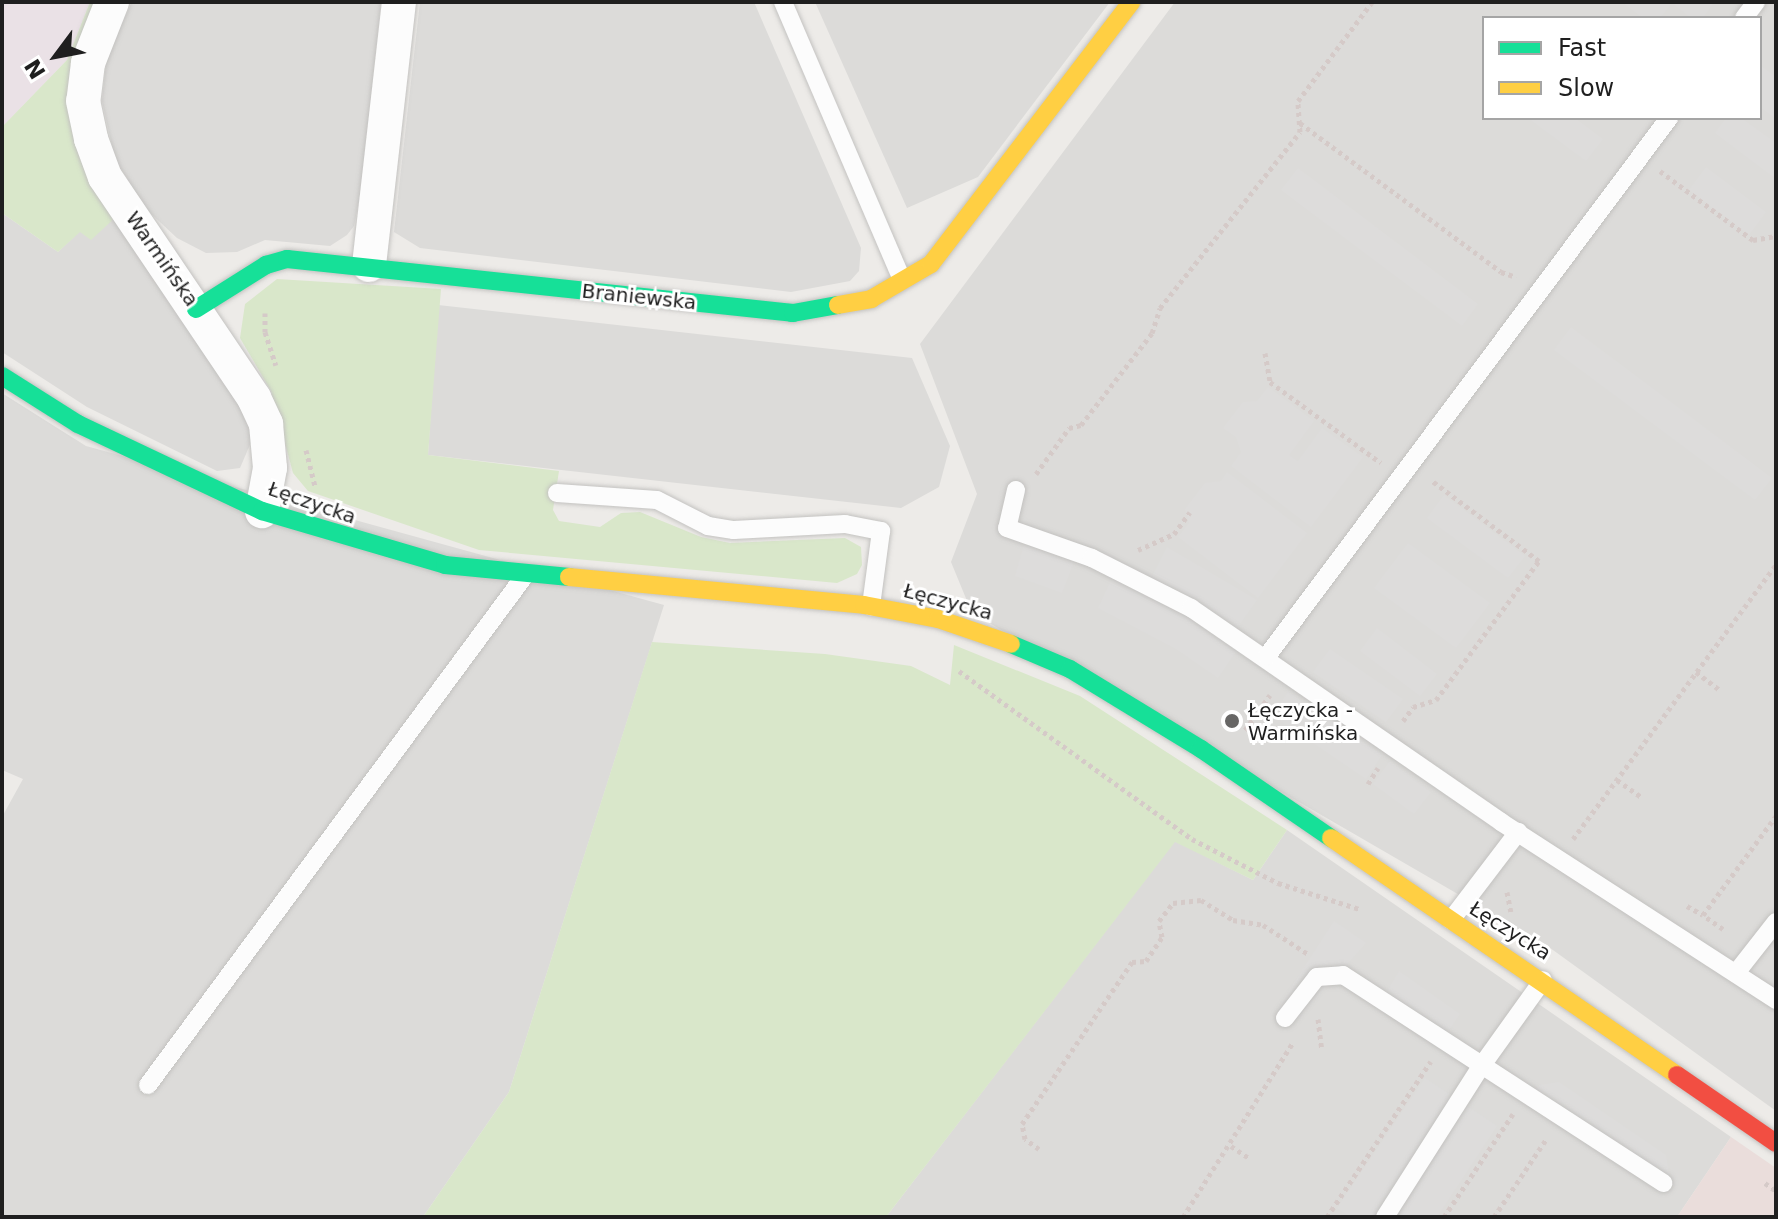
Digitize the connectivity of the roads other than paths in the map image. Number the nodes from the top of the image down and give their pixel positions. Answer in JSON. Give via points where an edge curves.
{"nodes":[{"id":1,"x":112,"y":2,"type":"edge"},
{"id":2,"x":399,"y":2,"type":"edge"},
{"id":3,"x":783,"y":2,"type":"edge"},
{"id":4,"x":1131,"y":2,"type":"edge"},
{"id":5,"x":1668,"y":120,"type":"edge"},
{"id":6,"x":369,"y":265,"type":"junction"},
{"id":7,"x":903,"y":283,"type":"junction"},
{"id":8,"x":196,"y":309,"type":"junction"},
{"id":9,"x":2,"y":376,"type":"edge"},
{"id":10,"x":1016,"y":490,"type":"dead end"},
{"id":11,"x":557,"y":493,"type":"dead end"},
{"id":12,"x":262,"y":511,"type":"junction"},
{"id":13,"x":526,"y":574,"type":"junction"},
{"id":14,"x":871,"y":606,"type":"junction"},
{"id":15,"x":1267,"y":656,"type":"junction"},
{"id":16,"x":1518,"y":832,"type":"junction"},
{"id":17,"x":1451,"y":920,"type":"junction"},
{"id":18,"x":1776,"y":922,"type":"edge"},
{"id":19,"x":1736,"y":973,"type":"junction"},
{"id":20,"x":1544,"y":979,"type":"junction"},
{"id":21,"x":1776,"y":1000,"type":"edge"},
{"id":22,"x":1285,"y":1018,"type":"dead end"},
{"id":23,"x":1480,"y":1068,"type":"junction"},
{"id":24,"x":148,"y":1085,"type":"dead end"},
{"id":25,"x":1776,"y":1143,"type":"edge"},
{"id":26,"x":1663,"y":1183,"type":"dead end"},
{"id":27,"x":1385,"y":1217,"type":"edge"}],
"edges":[{"from":1,"to":8,"type":"street","name":"Warmińska","via":[[88,63],[83,101],[91,139],[105,177]]},
{"from":2,"to":6,"type":"street"},
{"from":3,"to":7,"type":"lane"},
{"from":4,"to":7,"type":"main road","name":"Braniewska","via":[[955,236],[931,264]]},
{"from":5,"to":15,"type":"lane"},
{"from":6,"to":7,"type":"main road","name":"Braniewska","via":[[793,313],[845,307]]},
{"from":6,"to":8,"type":"main road","name":"Braniewska","via":[[287,259],[266,265]]},
{"from":8,"to":12,"type":"street","name":"Warmińska","via":[[266,424],[269,473]]},
{"from":9,"to":12,"type":"main road","name":"Łęczycka","via":[[78,424]]},
{"from":10,"to":15,"type":"lane","via":[[1007,528],[1135,578]]},
{"from":11,"to":14,"type":"lane","via":[[657,500],[708,526],[734,530],[845,524],[881,531]]},
{"from":12,"to":13,"type":"main road","name":"Łęczycka","via":[[418,558]]},
{"from":13,"to":14,"type":"main road","name":"Łęczycka"},
{"from":13,"to":24,"type":"lane"},
{"from":14,"to":17,"type":"main road","name":"Łęczycka","via":[[976,630],[1070,669],[1201,749]]},
{"from":15,"to":16,"type":"lane"},
{"from":16,"to":17,"type":"lane"},
{"from":16,"to":19,"type":"lane"},
{"from":17,"to":20,"type":"main road","name":"Łęczycka"},
{"from":18,"to":19,"type":"lane"},
{"from":19,"to":21,"type":"lane"},
{"from":20,"to":23,"type":"lane"},
{"from":20,"to":25,"type":"main road","name":"Łęczycka"},
{"from":22,"to":23,"type":"lane","via":[[1317,977],[1343,975]]},
{"from":23,"to":26,"type":"lane","via":[[1534,1095]]},
{"from":23,"to":27,"type":"lane"}]}
